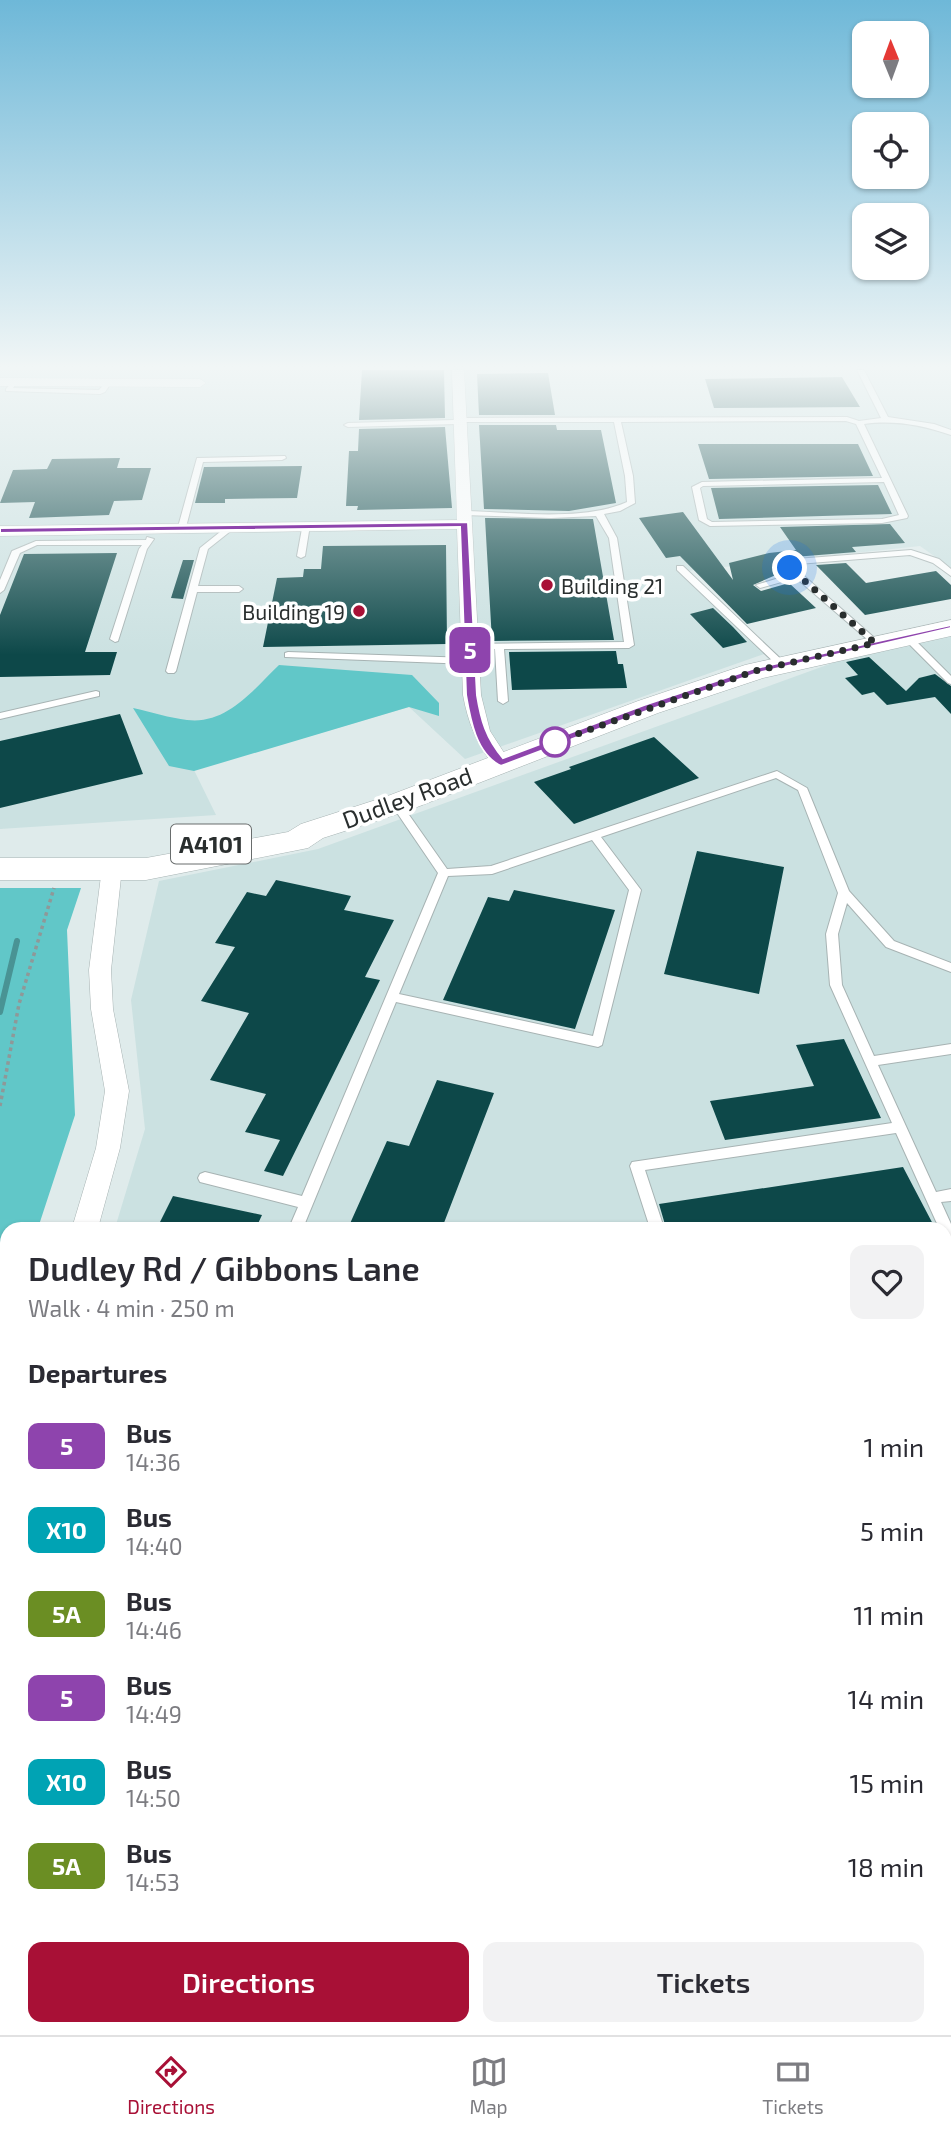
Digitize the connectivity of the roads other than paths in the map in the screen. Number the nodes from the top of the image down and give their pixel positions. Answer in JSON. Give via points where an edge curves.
{"nodes":[{"id":1,"x":199,"y":465,"type":"edge"},
{"id":2,"x":461,"y":465,"type":"edge"},
{"id":3,"x":627,"y":465,"type":"edge"},
{"id":4,"x":880,"y":465,"type":"edge"},
{"id":5,"x":887,"y":480,"type":"junction"},
{"id":6,"x":720,"y":482,"type":"joint"},
{"id":7,"x":599,"y":513,"type":"junction"},
{"id":8,"x":464,"y":519,"type":"junction"},
{"id":9,"x":710,"y":524,"type":"joint"},
{"id":10,"x":233,"y":526,"type":"junction"},
{"id":11,"x":306,"y":526,"type":"junction"},
{"id":12,"x":158,"y":527,"type":"junction"},
{"id":13,"x":182,"y":527,"type":"junction"},
{"id":14,"x":0,"y":531,"type":"edge"},
{"id":15,"x":148,"y":542,"type":"junction"},
{"id":16,"x":301,"y":556,"type":"dead end"},
{"id":17,"x":680,"y":568,"type":"dead end"},
{"id":18,"x":951,"y":573,"type":"edge"},
{"id":19,"x":798,"y":575,"type":"junction"},
{"id":20,"x":761,"y":585,"type":"dead end"},
{"id":21,"x":193,"y":589,"type":"junction"},
{"id":22,"x":239,"y":589,"type":"dead end"},
{"id":23,"x":0,"y":590,"type":"edge"},
{"id":24,"x":951,"y":628,"type":"edge"},
{"id":25,"x":906,"y":636,"type":"junction"},
{"id":26,"x":116,"y":639,"type":"dead end"},
{"id":27,"x":875,"y":643,"type":"junction"},
{"id":28,"x":499,"y":646,"type":"junction"},
{"id":29,"x":470,"y":654,"type":"junction"},
{"id":30,"x":288,"y":655,"type":"dead end"},
{"id":31,"x":782,"y":665,"type":"junction"},
{"id":32,"x":171,"y":671,"type":"dead end"},
{"id":33,"x":951,"y":681,"type":"edge"},
{"id":34,"x":96,"y":694,"type":"dead end"},
{"id":35,"x":503,"y":701,"type":"dead end"},
{"id":36,"x":0,"y":716,"type":"edge"},
{"id":37,"x":501,"y":762,"type":"junction"},
{"id":38,"x":396,"y":804,"type":"junction"},
{"id":39,"x":594,"y":835,"type":"junction"},
{"id":40,"x":112,"y":868,"type":"junction"},
{"id":41,"x":0,"y":869,"type":"edge"},
{"id":42,"x":444,"y":873,"type":"junction"},
{"id":43,"x":844,"y":893,"type":"junction"},
{"id":44,"x":951,"y":968,"type":"edge"},
{"id":45,"x":393,"y":997,"type":"junction"},
{"id":46,"x":951,"y":1049,"type":"edge"},
{"id":47,"x":870,"y":1061,"type":"junction"},
{"id":48,"x":900,"y":1127,"type":"junction"},
{"id":49,"x":205,"y":1178,"type":"dead end"},
{"id":50,"x":951,"y":1195,"type":"edge"},
{"id":51,"x":932,"y":1198,"type":"junction"},
{"id":52,"x":307,"y":1203,"type":"junction"},
{"id":53,"x":87,"y":1222,"type":"edge"},
{"id":54,"x":299,"y":1222,"type":"edge"},
{"id":55,"x":655,"y":1222,"type":"edge"},
{"id":56,"x":943,"y":1222,"type":"edge"}],
"edges":[{"from":1,"to":13,"type":"lane"},
{"from":2,"to":8,"type":"street"},
{"from":3,"to":7,"type":"lane","via":[[631,503]]},
{"from":4,"to":5,"type":"lane"},
{"from":5,"to":6,"type":"lane"},
{"from":5,"to":9,"type":"lane","via":[[904,516],[898,520]]},
{"from":6,"to":9,"type":"lane","via":[[696,487],[704,520]]},
{"from":7,"to":8,"type":"lane"},
{"from":7,"to":28,"type":"lane","via":[[613,538],[629,645]]},
{"from":8,"to":11,"type":"street"},
{"from":8,"to":29,"type":"street"},
{"from":10,"to":11,"type":"street"},
{"from":10,"to":13,"type":"street"},
{"from":10,"to":21,"type":"lane","via":[[204,548]]},
{"from":11,"to":16,"type":"lane"},
{"from":12,"to":13,"type":"street"},
{"from":12,"to":14,"type":"street"},
{"from":12,"to":15,"type":"lane"},
{"from":15,"to":23,"type":"lane","via":[[36,543],[16,551]]},
{"from":15,"to":26,"type":"lane"},
{"from":17,"to":31,"type":"lane"},
{"from":18,"to":19,"type":"lane","via":[[936,561],[911,552],[796,562],[790,568]]},
{"from":19,"to":20,"type":"lane"},
{"from":19,"to":27,"type":"lane"},
{"from":21,"to":22,"type":"lane"},
{"from":21,"to":32,"type":"lane"},
{"from":24,"to":25,"type":"main road","number":"A4101"},
{"from":25,"to":27,"type":"main road","number":"A4101"},
{"from":25,"to":33,"type":"lane"},
{"from":27,"to":31,"type":"main road","number":"A4101"},
{"from":28,"to":29,"type":"lane"},
{"from":28,"to":35,"type":"lane"},
{"from":29,"to":30,"type":"lane"},
{"from":29,"to":37,"type":"street","via":[[476,722]]},
{"from":31,"to":37,"type":"main road","number":"A4101","via":[[648,707]]},
{"from":34,"to":36,"type":"lane"},
{"from":37,"to":38,"type":"main road","name":"Dudley Road","number":"A4101"},
{"from":38,"to":40,"type":"main road","name":"Dudley Road","number":"A4101","via":[[312,831],[296,826],[227,842],[134,855]]},
{"from":38,"to":42,"type":"lane"},
{"from":39,"to":42,"type":"lane","via":[[492,870]]},
{"from":39,"to":43,"type":"lane","via":[[776,774],[802,788]]},
{"from":39,"to":45,"type":"lane","via":[[635,890],[598,1042]]},
{"from":40,"to":41,"type":"main road","name":"Dudley Road","number":"A4101"},
{"from":40,"to":53,"type":"street","via":[[100,970],[117,1091],[108,1147]]},
{"from":42,"to":45,"type":"lane"},
{"from":43,"to":44,"type":"lane","via":[[890,944]]},
{"from":43,"to":47,"type":"lane","via":[[832,934],[836,985]]},
{"from":45,"to":52,"type":"lane"},
{"from":46,"to":47,"type":"lane"},
{"from":47,"to":48,"type":"lane"},
{"from":48,"to":51,"type":"lane"},
{"from":48,"to":55,"type":"lane","via":[[637,1166]]},
{"from":49,"to":52,"type":"lane"},
{"from":50,"to":51,"type":"lane"},
{"from":51,"to":56,"type":"lane"},
{"from":52,"to":54,"type":"lane"}]}
